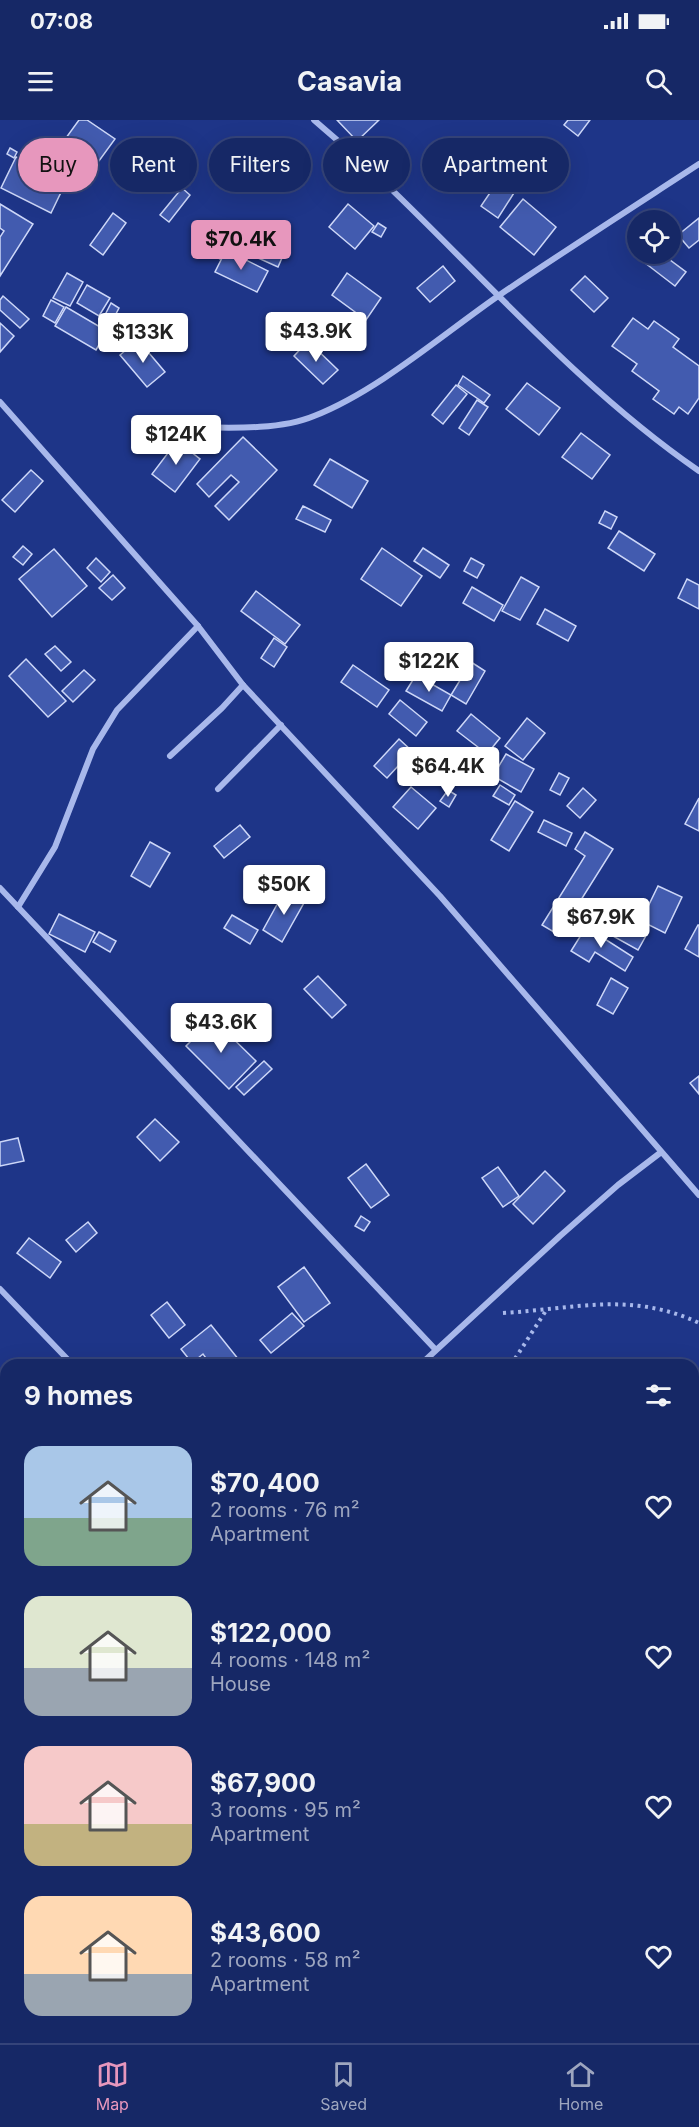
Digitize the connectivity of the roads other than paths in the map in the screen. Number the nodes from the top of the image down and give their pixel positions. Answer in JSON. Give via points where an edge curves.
{"nodes":[{"id":1,"x":314,"y":120,"type":"edge"},
{"id":2,"x":699,"y":164,"type":"edge"},
{"id":3,"x":499,"y":296,"type":"junction"},
{"id":4,"x":0,"y":402,"type":"edge"},
{"id":5,"x":178,"y":427,"type":"dead end"},
{"id":6,"x":699,"y":471,"type":"edge"},
{"id":7,"x":198,"y":627,"type":"junction"},
{"id":8,"x":243,"y":685,"type":"junction"},
{"id":9,"x":280,"y":725,"type":"junction"},
{"id":10,"x":170,"y":756,"type":"dead end"},
{"id":11,"x":218,"y":789,"type":"dead end"},
{"id":12,"x":0,"y":888,"type":"edge"},
{"id":13,"x":18,"y":907,"type":"junction"},
{"id":14,"x":660,"y":1153,"type":"junction"},
{"id":15,"x":699,"y":1196,"type":"edge"},
{"id":16,"x":0,"y":1289,"type":"edge"},
{"id":17,"x":435,"y":1349,"type":"junction"},
{"id":18,"x":67,"y":1359,"type":"edge"},
{"id":19,"x":426,"y":1359,"type":"edge"}],
"edges":[{"from":1,"to":3,"type":"street","via":[[389,186]]},
{"from":2,"to":3,"type":"street"},
{"from":3,"to":5,"type":"street","via":[[408,361],[312,417],[240,427]]},
{"from":3,"to":6,"type":"street","via":[[579,375],[664,447]]},
{"from":4,"to":7,"type":"street"},
{"from":7,"to":8,"type":"street"},
{"from":7,"to":13,"type":"street","via":[[117,710],[93,749],[55,847]]},
{"from":8,"to":9,"type":"street"},
{"from":8,"to":10,"type":"street"},
{"from":9,"to":11,"type":"street"},
{"from":9,"to":14,"type":"street","via":[[440,896]]},
{"from":12,"to":13,"type":"street"},
{"from":13,"to":17,"type":"street"},
{"from":14,"to":15,"type":"street"},
{"from":14,"to":17,"type":"street","via":[[618,1185]]},
{"from":16,"to":18,"type":"street"},
{"from":17,"to":19,"type":"street"}]}
